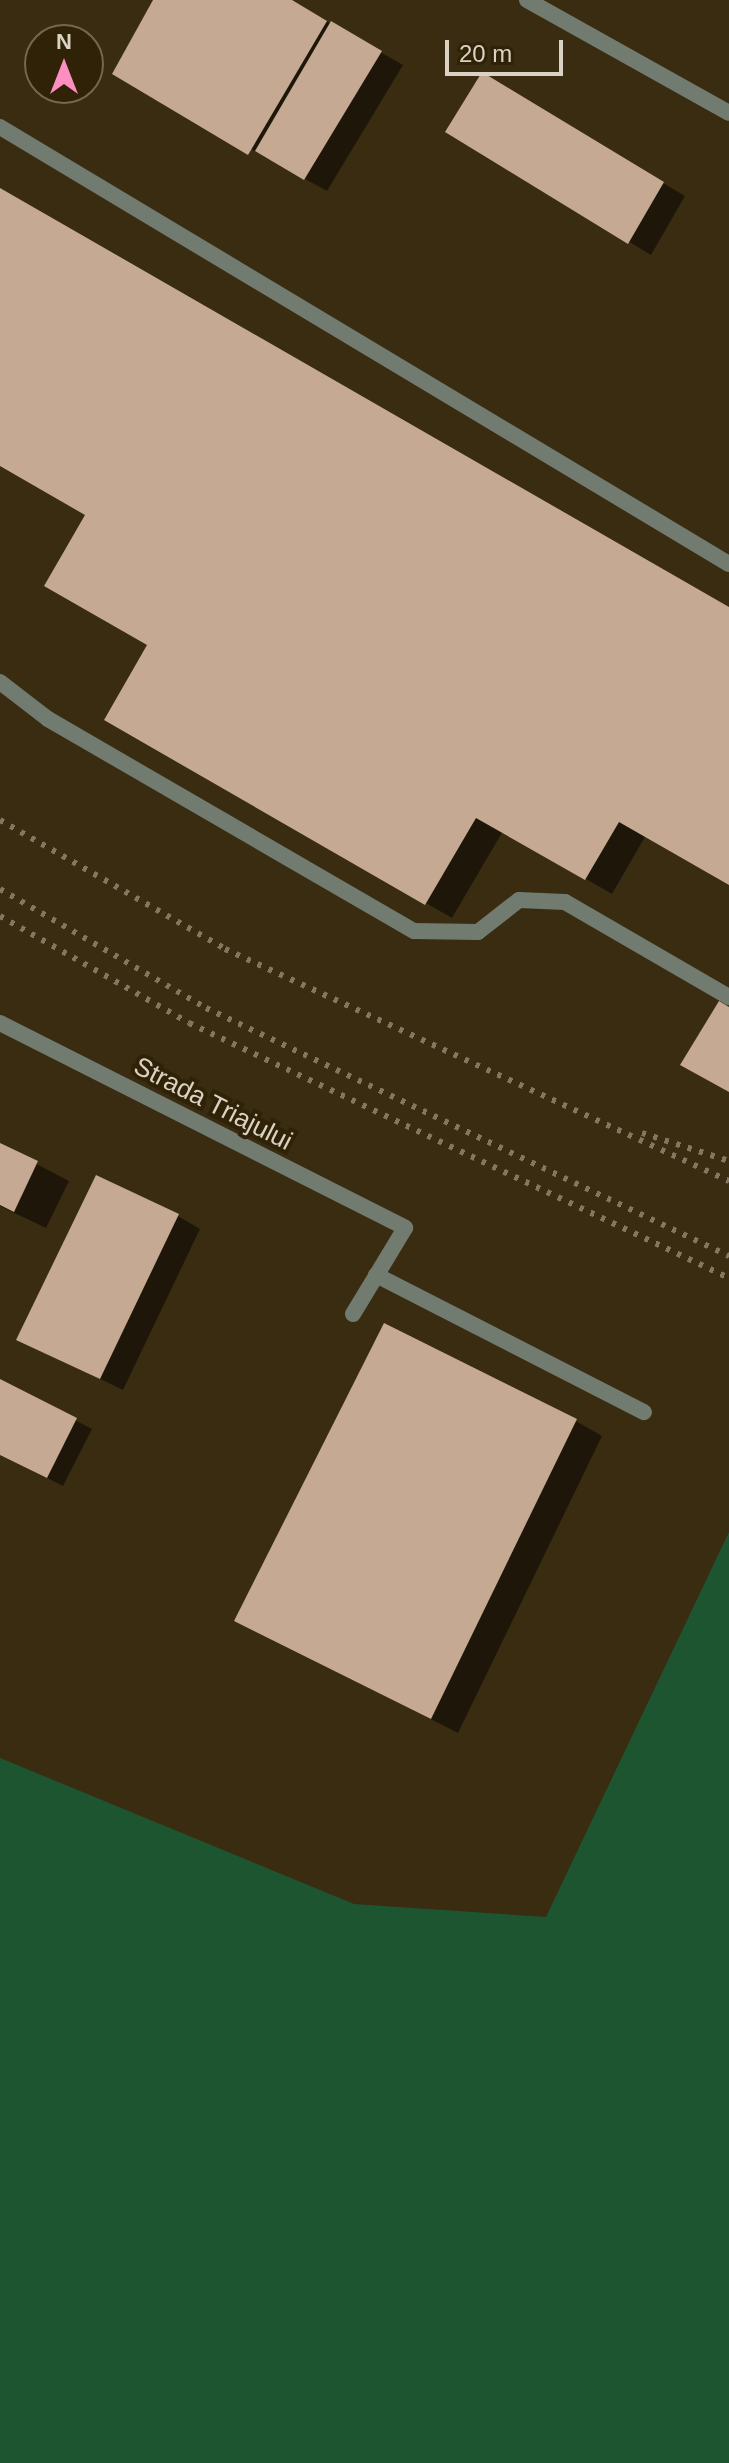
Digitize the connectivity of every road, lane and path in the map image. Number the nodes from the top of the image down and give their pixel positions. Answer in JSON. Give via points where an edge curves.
{"nodes":[{"id":1,"x":527,"y":0,"type":"edge"},
{"id":2,"x":729,"y":113,"type":"edge"},
{"id":3,"x":0,"y":127,"type":"edge"},
{"id":4,"x":729,"y":564,"type":"edge"},
{"id":5,"x":0,"y":682,"type":"edge"},
{"id":6,"x":729,"y":997,"type":"edge"},
{"id":7,"x":0,"y":1023,"type":"edge"},
{"id":8,"x":376,"y":1275,"type":"junction"},
{"id":9,"x":353,"y":1314,"type":"dead end"},
{"id":10,"x":644,"y":1412,"type":"dead end"}],
"edges":[{"from":1,"to":2,"type":"street"},
{"from":3,"to":4,"type":"street"},
{"from":5,"to":6,"type":"street","via":[[48,719],[414,931],[478,932],[519,900],[565,902]]},
{"from":7,"to":8,"type":"street","name":"Strada Triajului","via":[[405,1228]]},
{"from":8,"to":9,"type":"street"},
{"from":8,"to":10,"type":"street"}]}
